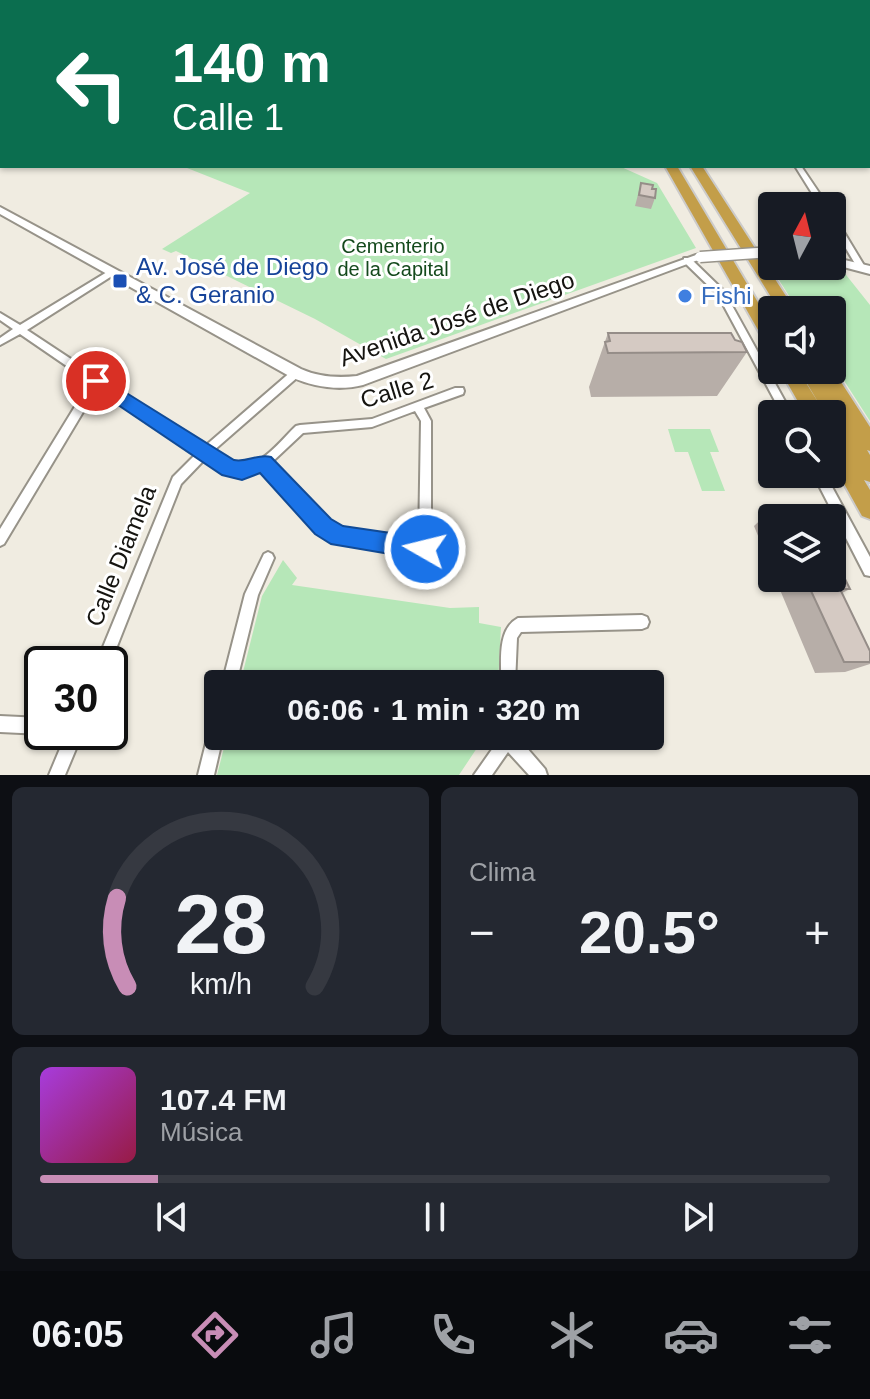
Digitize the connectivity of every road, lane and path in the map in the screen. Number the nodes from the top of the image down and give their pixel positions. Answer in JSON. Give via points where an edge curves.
{"nodes":[{"id":1,"x":672,"y":168,"type":"edge"},
{"id":2,"x":686,"y":168,"type":"edge"},
{"id":3,"x":697,"y":168,"type":"edge"},
{"id":4,"x":799,"y":168,"type":"edge"},
{"id":5,"x":815,"y":192,"type":"edge"},
{"id":6,"x":0,"y":210,"type":"edge"},
{"id":7,"x":846,"y":239,"type":"edge"},
{"id":8,"x":758,"y":253,"type":"edge"},
{"id":9,"x":693,"y":258,"type":"junction"},
{"id":10,"x":846,"y":263,"type":"edge"},
{"id":11,"x":866,"y":268,"type":"edge"},
{"id":12,"x":112,"y":272,"type":"junction"},
{"id":13,"x":764,"y":296,"type":"edge"},
{"id":14,"x":778,"y":296,"type":"edge"},
{"id":15,"x":0,"y":316,"type":"edge"},
{"id":16,"x":758,"y":316,"type":"edge"},
{"id":17,"x":20,"y":329,"type":"junction"},
{"id":18,"x":0,"y":342,"type":"edge"},
{"id":19,"x":296,"y":373,"type":"junction"},
{"id":20,"x":96,"y":381,"type":"junction"},
{"id":21,"x":816,"y":384,"type":"edge"},
{"id":22,"x":833,"y":384,"type":"edge"},
{"id":23,"x":459,"y":391,"type":"dead end"},
{"id":24,"x":779,"y":400,"type":"edge"},
{"id":25,"x":418,"y":407,"type":"junction"},
{"id":26,"x":870,"y":443,"type":"edge"},
{"id":27,"x":204,"y":453,"type":"junction"},
{"id":28,"x":264,"y":463,"type":"junction"},
{"id":29,"x":846,"y":468,"type":"edge"},
{"id":30,"x":870,"y":473,"type":"edge"},
{"id":31,"x":826,"y":488,"type":"edge"},
{"id":32,"x":870,"y":509,"type":"edge"},
{"id":33,"x":0,"y":540,"type":"edge"},
{"id":34,"x":425,"y":549,"type":"junction"},
{"id":35,"x":453,"y":554,"type":"dead end"},
{"id":36,"x":268,"y":558,"type":"dead end"},
{"id":37,"x":870,"y":570,"type":"edge"},
{"id":38,"x":642,"y":622,"type":"dead end"},
{"id":39,"x":110,"y":646,"type":"edge"},
{"id":40,"x":233,"y":670,"type":"edge"},
{"id":41,"x":509,"y":670,"type":"edge"},
{"id":42,"x":0,"y":724,"type":"edge"},
{"id":43,"x":24,"y":725,"type":"edge"},
{"id":44,"x":67,"y":750,"type":"edge"},
{"id":45,"x":212,"y":750,"type":"edge"},
{"id":46,"x":498,"y":750,"type":"edge"},
{"id":47,"x":517,"y":750,"type":"edge"},
{"id":48,"x":57,"y":775,"type":"edge"},
{"id":49,"x":206,"y":775,"type":"edge"},
{"id":50,"x":482,"y":775,"type":"edge"},
{"id":51,"x":539,"y":775,"type":"edge"}],
"edges":[{"from":1,"to":16,"type":"highway"},
{"from":2,"to":13,"type":"highway"},
{"from":3,"to":14,"type":"highway"},
{"from":4,"to":5,"type":"street"},
{"from":6,"to":12,"type":"street","name":"Avenida José de Diego"},
{"from":7,"to":11,"type":"street"},
{"from":8,"to":9,"type":"street","name":"Avenida José de Diego","bridge":true},
{"from":9,"to":19,"type":"street","name":"Avenida José de Diego","via":[[358,381],[324,382]]},
{"from":9,"to":24,"type":"street","via":[[721,293]]},
{"from":10,"to":11,"type":"street"},
{"from":12,"to":17,"type":"street"},
{"from":12,"to":19,"type":"street","name":"Avenida José de Diego"},
{"from":15,"to":17,"type":"street"},
{"from":17,"to":18,"type":"street"},
{"from":17,"to":20,"type":"street"},
{"from":19,"to":27,"type":"street","name":"Calle Diamela"},
{"from":20,"to":27,"type":"street"},
{"from":20,"to":33,"type":"street"},
{"from":21,"to":30,"type":"highway"},
{"from":22,"to":26,"type":"highway"},
{"from":23,"to":25,"type":"street","name":"Calle 2"},
{"from":25,"to":28,"type":"street","name":"Calle 2","via":[[372,423],[300,429]]},
{"from":25,"to":34,"type":"street","via":[[426,421]]},
{"from":27,"to":28,"type":"street","via":[[242,471]]},
{"from":27,"to":39,"type":"street","name":"Calle Diamela","via":[[177,481]]},
{"from":28,"to":34,"type":"street","via":[[339,536]]},
{"from":29,"to":32,"type":"highway"},
{"from":31,"to":37,"type":"street"},
{"from":34,"to":35,"type":"street"},
{"from":36,"to":40,"type":"street","via":[[252,594]]},
{"from":38,"to":41,"type":"street","via":[[518,625],[510,636]]},
{"from":42,"to":43,"type":"street"},
{"from":44,"to":48,"type":"street"},
{"from":45,"to":49,"type":"street"},
{"from":46,"to":50,"type":"street"},
{"from":47,"to":51,"type":"street"}]}
